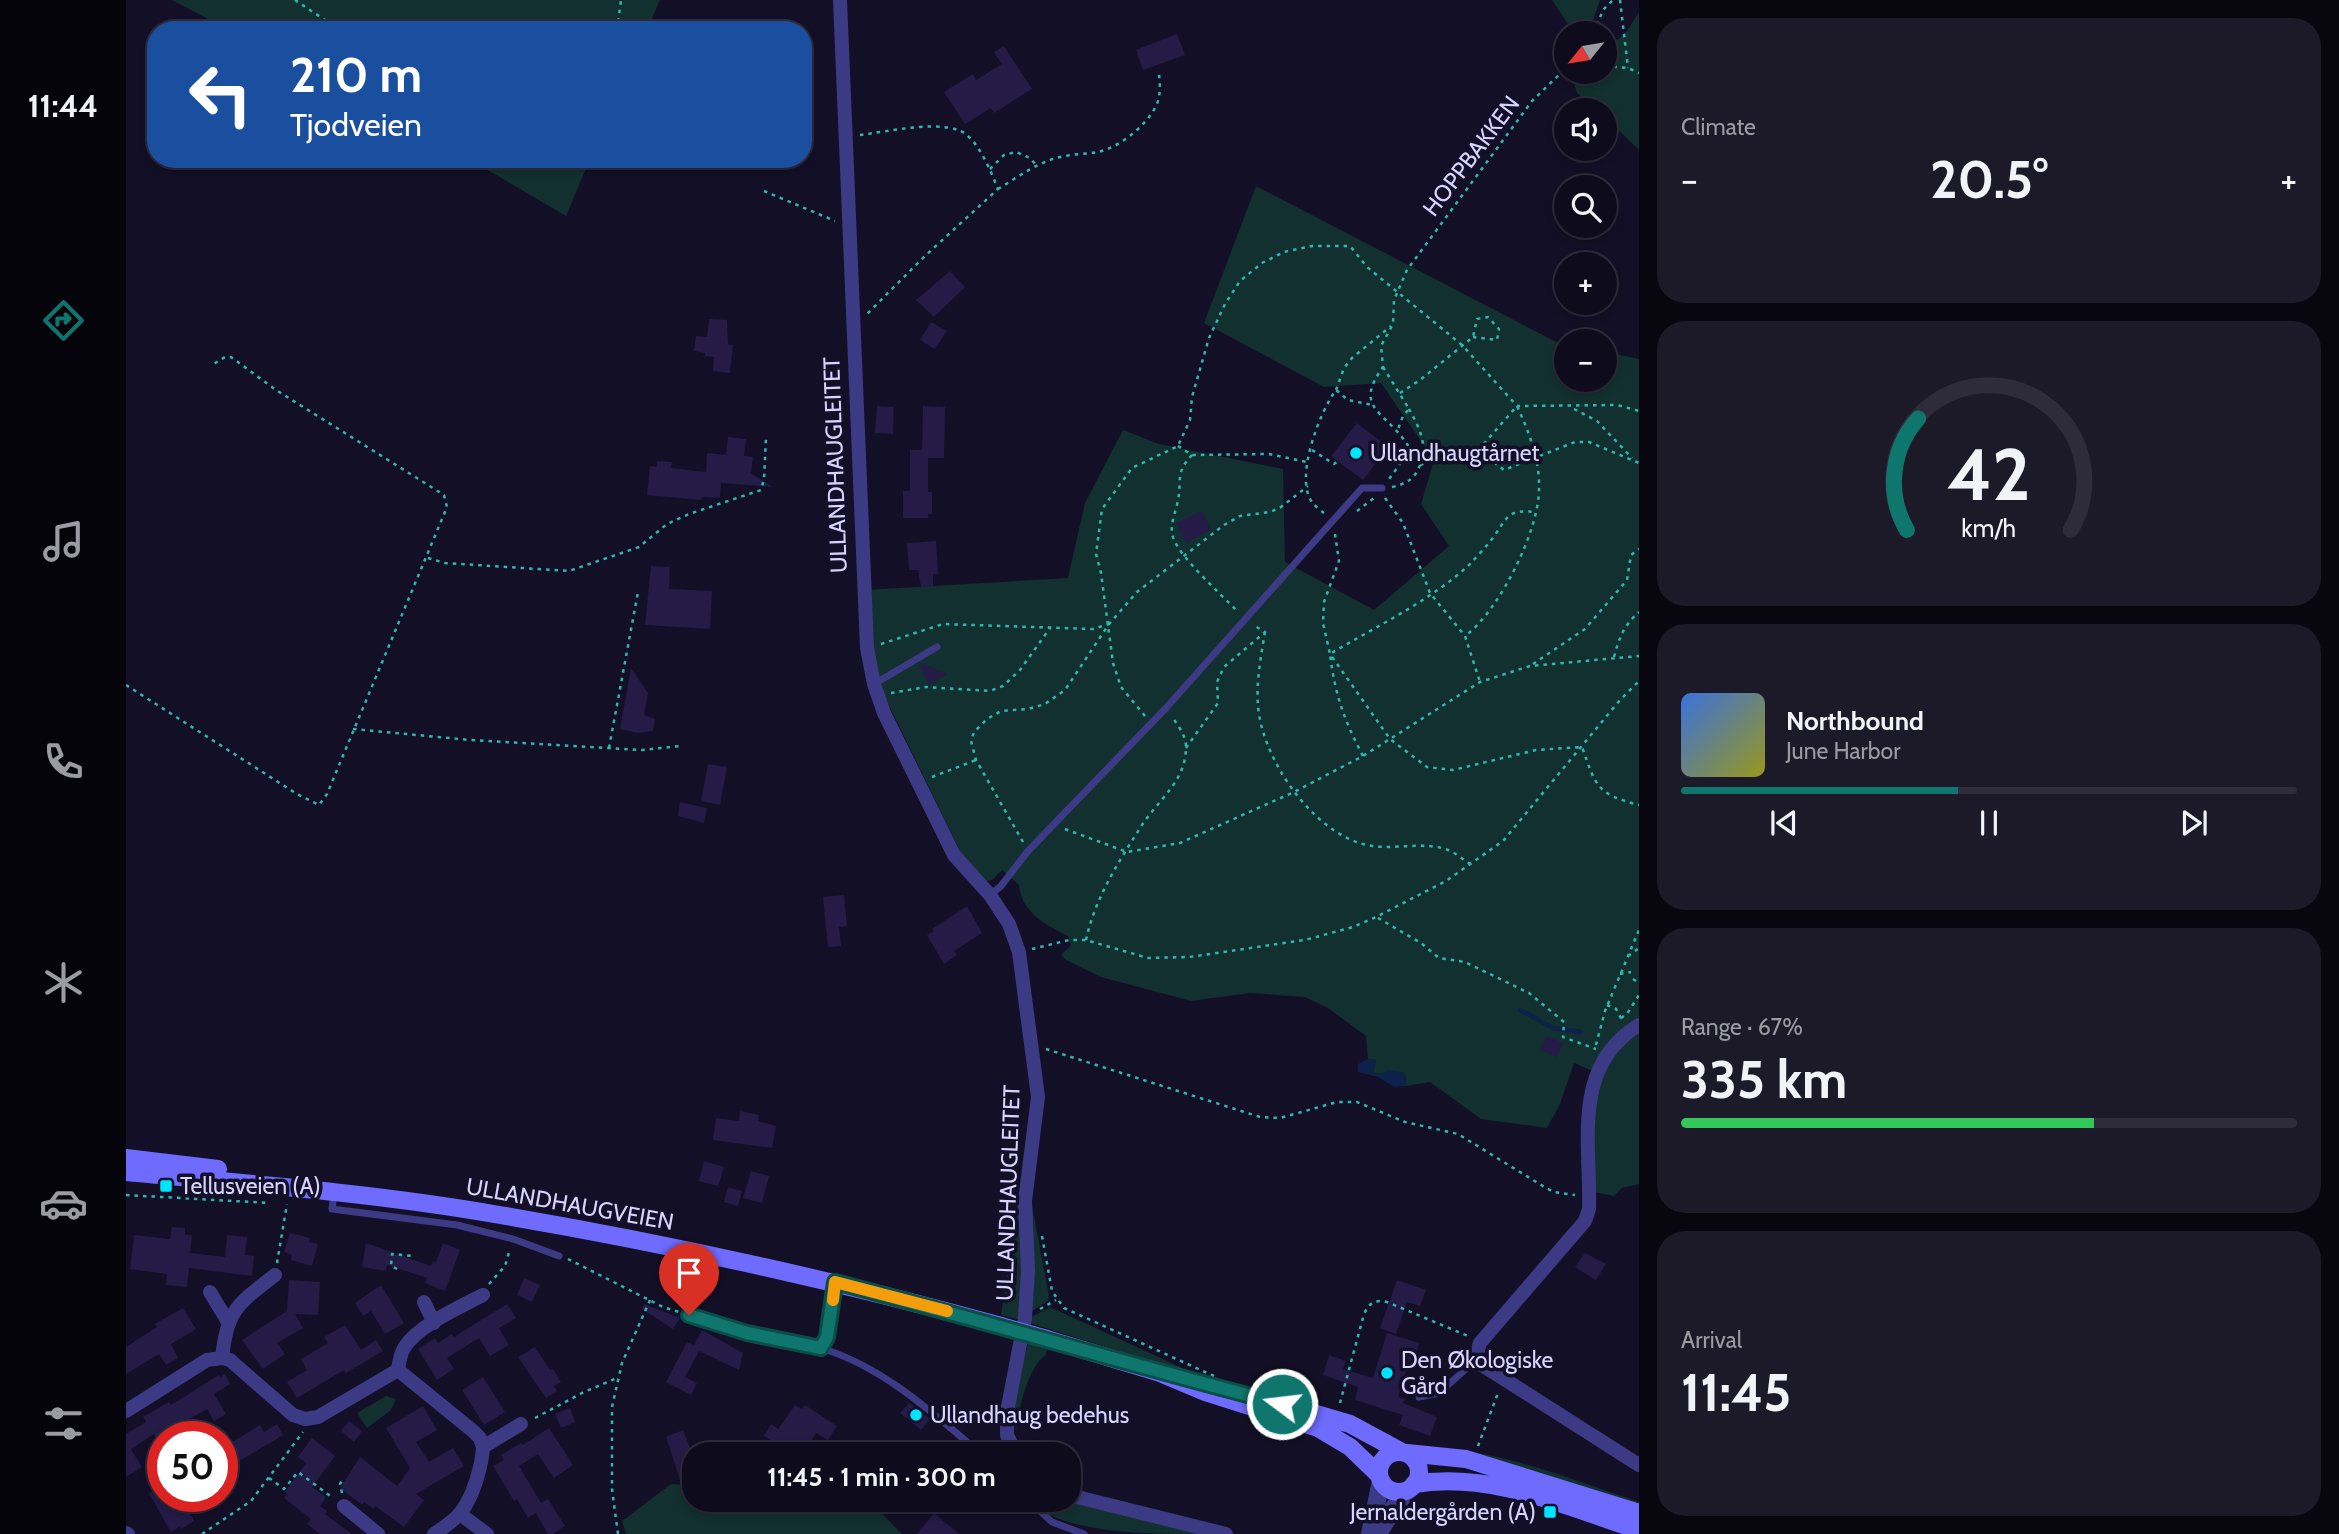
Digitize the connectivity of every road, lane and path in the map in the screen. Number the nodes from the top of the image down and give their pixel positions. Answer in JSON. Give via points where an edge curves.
{"nodes":[{"id":1,"x":295,"y":0,"type":"edge"},
{"id":2,"x":621,"y":0,"type":"edge"},
{"id":3,"x":840,"y":0,"type":"edge"},
{"id":4,"x":1613,"y":0,"type":"edge"},
{"id":5,"x":1620,"y":0,"type":"edge"},
{"id":6,"x":326,"y":21,"type":"edge"},
{"id":7,"x":618,"y":21,"type":"edge"},
{"id":8,"x":1599,"y":21,"type":"edge"},
{"id":9,"x":1617,"y":67,"type":"edge"},
{"id":10,"x":1628,"y":68,"type":"junction"},
{"id":11,"x":1639,"y":73,"type":"edge"},
{"id":12,"x":1159,"y":74,"type":"dead end"},
{"id":13,"x":1554,"y":80,"type":"edge"},
{"id":14,"x":846,"y":137,"type":"junction"},
{"id":15,"x":1037,"y":166,"type":"junction"},
{"id":16,"x":990,"y":169,"type":"junction"},
{"id":17,"x":998,"y":189,"type":"junction"},
{"id":18,"x":764,"y":191,"type":"dead end"},
{"id":19,"x":848,"y":227,"type":"junction"},
{"id":20,"x":1398,"y":292,"type":"junction"},
{"id":21,"x":852,"y":316,"type":"junction"},
{"id":22,"x":1393,"y":324,"type":"junction"},
{"id":23,"x":1473,"y":337,"type":"junction"},
{"id":24,"x":1462,"y":345,"type":"junction"},
{"id":25,"x":212,"y":365,"type":"dead end"},
{"id":26,"x":1383,"y":367,"type":"junction"},
{"id":27,"x":1336,"y":390,"type":"junction"},
{"id":28,"x":1400,"y":393,"type":"junction"},
{"id":29,"x":1372,"y":405,"type":"junction"},
{"id":30,"x":1517,"y":406,"type":"junction"},
{"id":31,"x":1571,"y":407,"type":"junction"},
{"id":32,"x":1409,"y":409,"type":"junction"},
{"id":33,"x":1639,"y":411,"type":"edge"},
{"id":34,"x":1397,"y":432,"type":"junction"},
{"id":35,"x":766,"y":438,"type":"dead end"},
{"id":36,"x":1178,"y":446,"type":"junction"},
{"id":37,"x":1468,"y":449,"type":"junction"},
{"id":38,"x":1311,"y":450,"type":"junction"},
{"id":39,"x":1385,"y":452,"type":"dead end"},
{"id":40,"x":1192,"y":455,"type":"junction"},
{"id":41,"x":1535,"y":456,"type":"junction"},
{"id":42,"x":1338,"y":461,"type":"dead end"},
{"id":43,"x":1634,"y":461,"type":"junction"},
{"id":44,"x":1308,"y":463,"type":"junction"},
{"id":45,"x":1639,"y":463,"type":"edge"},
{"id":46,"x":1420,"y":465,"type":"junction"},
{"id":47,"x":1308,"y":486,"type":"junction"},
{"id":48,"x":1382,"y":488,"type":"junction"},
{"id":49,"x":1387,"y":504,"type":"dead end"},
{"id":50,"x":1536,"y":512,"type":"junction"},
{"id":51,"x":1332,"y":521,"type":"junction"},
{"id":52,"x":1639,"y":549,"type":"edge"},
{"id":53,"x":1185,"y":556,"type":"junction"},
{"id":54,"x":427,"y":558,"type":"junction"},
{"id":55,"x":638,"y":592,"type":"dead end"},
{"id":56,"x":1430,"y":593,"type":"junction"},
{"id":57,"x":1639,"y":612,"type":"edge"},
{"id":58,"x":1245,"y":620,"type":"junction"},
{"id":59,"x":1109,"y":624,"type":"junction"},
{"id":60,"x":1050,"y":628,"type":"junction"},
{"id":61,"x":1265,"y":632,"type":"junction"},
{"id":62,"x":1465,"y":636,"type":"junction"},
{"id":63,"x":937,"y":647,"type":"dead end"},
{"id":64,"x":867,"y":648,"type":"junction"},
{"id":65,"x":1330,"y":654,"type":"junction"},
{"id":66,"x":1639,"y":656,"type":"edge"},
{"id":67,"x":1614,"y":658,"type":"junction"},
{"id":68,"x":1530,"y":666,"type":"junction"},
{"id":69,"x":1639,"y":681,"type":"edge"},
{"id":70,"x":1480,"y":682,"type":"junction"},
{"id":71,"x":126,"y":685,"type":"edge"},
{"id":72,"x":876,"y":690,"type":"junction"},
{"id":73,"x":1166,"y":708,"type":"junction"},
{"id":74,"x":1152,"y":723,"type":"junction"},
{"id":75,"x":353,"y":729,"type":"junction"},
{"id":76,"x":1390,"y":739,"type":"junction"},
{"id":77,"x":681,"y":746,"type":"dead end"},
{"id":78,"x":1581,"y":747,"type":"junction"},
{"id":79,"x":609,"y":748,"type":"junction"},
{"id":80,"x":1186,"y":748,"type":"junction"},
{"id":81,"x":1363,"y":756,"type":"junction"},
{"id":82,"x":976,"y":760,"type":"junction"},
{"id":83,"x":919,"y":782,"type":"junction"},
{"id":84,"x":1294,"y":792,"type":"junction"},
{"id":85,"x":1639,"y":804,"type":"edge"},
{"id":86,"x":1053,"y":825,"type":"junction"},
{"id":87,"x":1028,"y":851,"type":"junction"},
{"id":88,"x":1128,"y":852,"type":"junction"},
{"id":89,"x":1471,"y":865,"type":"junction"},
{"id":90,"x":990,"y":895,"type":"junction"},
{"id":91,"x":1376,"y":917,"type":"junction"},
{"id":92,"x":1639,"y":930,"type":"edge"},
{"id":93,"x":1086,"y":940,"type":"junction"},
{"id":94,"x":1639,"y":948,"type":"edge"},
{"id":95,"x":1633,"y":952,"type":"junction"},
{"id":96,"x":1019,"y":953,"type":"junction"},
{"id":97,"x":1628,"y":956,"type":"junction"},
{"id":98,"x":1636,"y":956,"type":"dead end"},
{"id":99,"x":1631,"y":972,"type":"dead end"},
{"id":100,"x":1620,"y":974,"type":"junction"},
{"id":101,"x":1633,"y":979,"type":"dead end"},
{"id":102,"x":1639,"y":984,"type":"edge"},
{"id":103,"x":1639,"y":995,"type":"edge"},
{"id":104,"x":1602,"y":999,"type":"dead end"},
{"id":105,"x":1609,"y":1000,"type":"junction"},
{"id":106,"x":1607,"y":1005,"type":"junction"},
{"id":107,"x":1621,"y":1018,"type":"junction"},
{"id":108,"x":1634,"y":1028,"type":"edge"},
{"id":109,"x":1030,"y":1043,"type":"junction"},
{"id":110,"x":1600,"y":1053,"type":"junction"},
{"id":111,"x":126,"y":1158,"type":"edge"},
{"id":112,"x":126,"y":1172,"type":"edge"},
{"id":113,"x":334,"y":1192,"type":"junction"},
{"id":114,"x":126,"y":1195,"type":"edge"},
{"id":115,"x":1589,"y":1196,"type":"junction"},
{"id":116,"x":275,"y":1203,"type":"dead end"},
{"id":117,"x":298,"y":1205,"type":"dead end"},
{"id":118,"x":1041,"y":1230,"type":"dead end"},
{"id":119,"x":513,"y":1239,"type":"junction"},
{"id":120,"x":414,"y":1256,"type":"dead end"},
{"id":121,"x":559,"y":1256,"type":"joint"},
{"id":122,"x":397,"y":1269,"type":"dead end"},
{"id":123,"x":275,"y":1275,"type":"joint"},
{"id":124,"x":835,"y":1282,"type":"junction"},
{"id":125,"x":210,"y":1292,"type":"dead end"},
{"id":126,"x":483,"y":1295,"type":"joint"},
{"id":127,"x":650,"y":1300,"type":"junction"},
{"id":128,"x":1056,"y":1300,"type":"junction"},
{"id":129,"x":424,"y":1302,"type":"dead end"},
{"id":130,"x":1040,"y":1309,"type":"dead end"},
{"id":131,"x":689,"y":1315,"type":"joint"},
{"id":132,"x":228,"y":1322,"type":"junction"},
{"id":133,"x":434,"y":1323,"type":"junction"},
{"id":134,"x":1480,"y":1343,"type":"junction"},
{"id":135,"x":821,"y":1348,"type":"junction"},
{"id":136,"x":222,"y":1358,"type":"junction"},
{"id":137,"x":1478,"y":1359,"type":"junction"},
{"id":138,"x":398,"y":1370,"type":"junction"},
{"id":139,"x":1160,"y":1373,"type":"junction"},
{"id":140,"x":617,"y":1378,"type":"junction"},
{"id":141,"x":1502,"y":1378,"type":"junction"},
{"id":142,"x":1222,"y":1379,"type":"dead end"},
{"id":143,"x":1419,"y":1397,"type":"dead end"},
{"id":144,"x":1339,"y":1406,"type":"dead end"},
{"id":145,"x":126,"y":1411,"type":"edge"},
{"id":146,"x":309,"y":1419,"type":"junction"},
{"id":147,"x":522,"y":1424,"type":"joint"},
{"id":148,"x":1009,"y":1439,"type":"junction"},
{"id":149,"x":966,"y":1442,"type":"edge"},
{"id":150,"x":1006,"y":1442,"type":"edge"},
{"id":151,"x":1010,"y":1442,"type":"edge"},
{"id":152,"x":483,"y":1447,"type":"junction"},
{"id":153,"x":1477,"y":1449,"type":"dead end"},
{"id":154,"x":1404,"y":1452,"type":"junction"},
{"id":155,"x":1639,"y":1465,"type":"edge"},
{"id":156,"x":269,"y":1478,"type":"junction"},
{"id":157,"x":1380,"y":1478,"type":"junction"},
{"id":158,"x":1411,"y":1487,"type":"junction"},
{"id":159,"x":1081,"y":1498,"type":"edge"},
{"id":160,"x":344,"y":1506,"type":"joint"},
{"id":161,"x":1043,"y":1512,"type":"edge"},
{"id":162,"x":1639,"y":1513,"type":"edge"},
{"id":163,"x":460,"y":1514,"type":"junction"},
{"id":164,"x":1639,"y":1530,"type":"edge"},
{"id":165,"x":202,"y":1534,"type":"edge"},
{"id":166,"x":378,"y":1534,"type":"edge"},
{"id":167,"x":434,"y":1534,"type":"edge"},
{"id":168,"x":487,"y":1534,"type":"edge"},
{"id":169,"x":618,"y":1534,"type":"edge"},
{"id":170,"x":1084,"y":1534,"type":"edge"},
{"id":171,"x":1226,"y":1534,"type":"edge"},
{"id":172,"x":1370,"y":1534,"type":"edge"},
{"id":173,"x":1378,"y":1534,"type":"edge"}],
"edges":[{"from":1,"to":6,"type":"path"},
{"from":2,"to":7,"type":"path"},
{"from":3,"to":14,"type":"street","name":"ULLANDHAUGLEITET"},
{"from":4,"to":8,"type":"path"},
{"from":5,"to":10,"type":"path"},
{"from":9,"to":10,"type":"path"},
{"from":10,"to":11,"type":"path"},
{"from":12,"to":15,"type":"path","via":[[1156,106],[1122,141]]},
{"from":13,"to":20,"type":"path","name":"HOPPBAKKEN","via":[[1532,101],[1408,270]]},
{"from":14,"to":16,"type":"path","via":[[953,127],[968,135]]},
{"from":14,"to":19,"type":"street","name":"ULLANDHAUGLEITET"},
{"from":15,"to":16,"type":"path","via":[[1016,152],[1004,155]]},
{"from":15,"to":17,"type":"path"},
{"from":16,"to":17,"type":"path"},
{"from":17,"to":21,"type":"path","via":[[864,316]]},
{"from":18,"to":19,"type":"path"},
{"from":19,"to":21,"type":"street","name":"ULLANDHAUGLEITET"},
{"from":20,"to":22,"type":"path","name":"HOPPBAKKEN"},
{"from":20,"to":24,"type":"path"},
{"from":20,"to":36,"type":"path","via":[[1350,246],[1303,248],[1262,262],[1240,281],[1209,338],[1190,420]]},
{"from":21,"to":64,"type":"street","name":"ULLANDHAUGLEITET"},
{"from":22,"to":26,"type":"path","name":"HOPPBAKKEN","via":[[1381,346]]},
{"from":22,"to":27,"type":"path","via":[[1352,358]]},
{"from":23,"to":23,"type":"path","via":[[1475,321],[1481,317],[1488,317],[1499,329],[1500,336],[1492,341]]},
{"from":23,"to":24,"type":"path"},
{"from":24,"to":28,"type":"path"},
{"from":24,"to":30,"type":"path"},
{"from":25,"to":54,"type":"path","via":[[231,357],[275,390],[444,495],[447,507]]},
{"from":26,"to":28,"type":"path"},
{"from":26,"to":29,"type":"path","name":"HOPPBAKKEN","via":[[1370,384]]},
{"from":27,"to":29,"type":"path","via":[[1348,400]]},
{"from":27,"to":38,"type":"path"},
{"from":28,"to":32,"type":"path"},
{"from":29,"to":34,"type":"path"},
{"from":30,"to":31,"type":"path"},
{"from":30,"to":37,"type":"path","via":[[1481,447]]},
{"from":30,"to":41,"type":"path"},
{"from":31,"to":33,"type":"path","via":[[1617,405]]},
{"from":31,"to":43,"type":"path","via":[[1597,421]]},
{"from":32,"to":34,"type":"path"},
{"from":32,"to":46,"type":"path","via":[[1422,434]]},
{"from":34,"to":46,"type":"path"},
{"from":35,"to":54,"type":"path","via":[[761,490],[689,514],[667,524],[639,547],[581,568],[445,563]]},
{"from":36,"to":40,"type":"path"},
{"from":36,"to":59,"type":"path","via":[[1132,468],[1102,509],[1096,554]]},
{"from":37,"to":41,"type":"path","via":[[1489,452],[1504,470]]},
{"from":37,"to":46,"type":"path"},
{"from":38,"to":42,"type":"path","via":[[1334,464]]},
{"from":38,"to":44,"type":"path"},
{"from":39,"to":48,"type":"path","via":[[1400,464]]},
{"from":40,"to":44,"type":"path","via":[[1269,454]]},
{"from":40,"to":53,"type":"path","via":[[1178,475],[1179,498],[1172,522],[1172,537]]},
{"from":41,"to":43,"type":"path","via":[[1575,442],[1589,442]]},
{"from":41,"to":50,"type":"path"},
{"from":43,"to":45,"type":"path"},
{"from":44,"to":47,"type":"path"},
{"from":46,"to":48,"type":"path","via":[[1404,485]]},
{"from":47,"to":51,"type":"path","via":[[1310,500]]},
{"from":47,"to":53,"type":"path","via":[[1270,512],[1240,516]]},
{"from":48,"to":51,"type":"lane","via":[[1362,488]]},
{"from":49,"to":56,"type":"path","via":[[1402,520]]},
{"from":50,"to":56,"type":"path","via":[[1518,511],[1505,518],[1469,565]]},
{"from":50,"to":62,"type":"path","via":[[1510,581]]},
{"from":51,"to":58,"type":"lane"},
{"from":51,"to":65,"type":"path","via":[[1339,561],[1324,602]]},
{"from":52,"to":68,"type":"path","via":[[1632,555],[1627,580],[1585,629]]},
{"from":53,"to":58,"type":"path"},
{"from":53,"to":59,"type":"path","via":[[1137,592]]},
{"from":54,"to":75,"type":"path"},
{"from":55,"to":79,"type":"path"},
{"from":56,"to":62,"type":"path"},
{"from":56,"to":65,"type":"path"},
{"from":57,"to":67,"type":"path","via":[[1620,635]]},
{"from":58,"to":61,"type":"path"},
{"from":58,"to":73,"type":"lane"},
{"from":59,"to":60,"type":"path","via":[[1093,629]]},
{"from":59,"to":74,"type":"path","via":[[1121,687]]},
{"from":59,"to":82,"type":"path","via":[[1065,690],[1045,704],[1001,711],[974,732],[971,741]]},
{"from":60,"to":64,"type":"path","via":[[943,624]]},
{"from":60,"to":72,"type":"path","via":[[1020,670],[990,691]]},
{"from":61,"to":80,"type":"path","via":[[1224,667],[1217,682],[1217,703]]},
{"from":61,"to":84,"type":"path","via":[[1258,705],[1263,735]]},
{"from":62,"to":70,"type":"path"},
{"from":63,"to":72,"type":"lane"},
{"from":64,"to":72,"type":"street","name":"ULLANDHAUGLEITET"},
{"from":65,"to":76,"type":"path"},
{"from":65,"to":81,"type":"path","via":[[1344,720]]},
{"from":66,"to":67,"type":"path"},
{"from":67,"to":68,"type":"path"},
{"from":68,"to":70,"type":"path"},
{"from":69,"to":78,"type":"path"},
{"from":70,"to":76,"type":"path"},
{"from":71,"to":75,"type":"path","via":[[316,805],[322,804],[327,794]]},
{"from":72,"to":83,"type":"street","name":"ULLANDHAUGLEITET"},
{"from":73,"to":74,"type":"lane"},
{"from":73,"to":80,"type":"path","via":[[1182,732]]},
{"from":74,"to":86,"type":"lane"},
{"from":75,"to":79,"type":"path"},
{"from":76,"to":78,"type":"path","via":[[1427,767],[1453,770],[1536,750]]},
{"from":76,"to":81,"type":"path"},
{"from":77,"to":79,"type":"path"},
{"from":78,"to":85,"type":"path","via":[[1594,780],[1607,795]]},
{"from":78,"to":89,"type":"path","via":[[1503,841]]},
{"from":80,"to":88,"type":"path","via":[[1176,784],[1143,823]]},
{"from":81,"to":84,"type":"path"},
{"from":82,"to":83,"type":"path"},
{"from":82,"to":87,"type":"path"},
{"from":83,"to":90,"type":"street","name":"ULLANDHAUGLEITET","via":[[954,855]]},
{"from":84,"to":88,"type":"path","via":[[1180,843]]},
{"from":84,"to":89,"type":"path","via":[[1343,837],[1366,845],[1448,850]]},
{"from":86,"to":87,"type":"lane"},
{"from":86,"to":88,"type":"path"},
{"from":87,"to":90,"type":"lane"},
{"from":88,"to":93,"type":"path","via":[[1101,894]]},
{"from":89,"to":91,"type":"path"},
{"from":90,"to":96,"type":"street","name":"ULLANDHAUGLEITET","via":[[1009,925]]},
{"from":91,"to":93,"type":"path","via":[[1305,940],[1189,957],[1148,958]]},
{"from":91,"to":110,"type":"path","via":[[1439,958],[1465,962],[1529,993],[1564,1022],[1563,1037]]},
{"from":92,"to":97,"type":"path"},
{"from":93,"to":96,"type":"path"},
{"from":94,"to":95,"type":"path"},
{"from":95,"to":97,"type":"path"},
{"from":95,"to":98,"type":"path"},
{"from":96,"to":109,"type":"street","name":"ULLANDHAUGLEITET"},
{"from":97,"to":100,"type":"path"},
{"from":99,"to":100,"type":"path"},
{"from":100,"to":105,"type":"path"},
{"from":101,"to":102,"type":"path"},
{"from":103,"to":107,"type":"path"},
{"from":104,"to":105,"type":"path"},
{"from":105,"to":106,"type":"path"},
{"from":106,"to":107,"type":"path"},
{"from":106,"to":110,"type":"path"},
{"from":107,"to":108,"type":"path"},
{"from":108,"to":110,"type":"street"},
{"from":109,"to":115,"type":"path","via":[[1261,1117],[1280,1118],[1337,1102],[1357,1102],[1405,1122],[1458,1134],[1554,1192]]},
{"from":109,"to":148,"type":"street","name":"ULLANDHAUGLEITET","via":[[1038,1097],[1026,1200],[1028,1271],[1022,1343],[1007,1412]]},
{"from":110,"to":115,"type":"street","via":[[1588,1114]]},
{"from":111,"to":113,"type":"main road","name":"ULLANDHAUGVEIEN","via":[[314,1184]]},
{"from":112,"to":113,"type":"main road","name":"ULLANDHAUGVEIEN"},
{"from":113,"to":119,"type":"lane","via":[[332,1209],[457,1225]]},
{"from":113,"to":124,"type":"main road","name":"ULLANDHAUGVEIEN","via":[[493,1214]]},
{"from":114,"to":116,"type":"path"},
{"from":115,"to":134,"type":"street","via":[[1580,1230]]},
{"from":117,"to":123,"type":"path","via":[[287,1204]]},
{"from":118,"to":128,"type":"path"},
{"from":119,"to":121,"type":"lane"},
{"from":119,"to":126,"type":"path","via":[[505,1266]]},
{"from":120,"to":122,"type":"path","via":[[391,1253],[391,1266]]},
{"from":121,"to":127,"type":"path"},
{"from":123,"to":132,"type":"street","via":[[235,1309]]},
{"from":124,"to":135,"type":"street","via":[[827,1337]]},
{"from":124,"to":139,"type":"main road","name":"ULLANDHAUGVEIEN","bridge":true},
{"from":125,"to":132,"type":"street"},
{"from":126,"to":133,"type":"street"},
{"from":127,"to":131,"type":"path"},
{"from":127,"to":140,"type":"path"},
{"from":128,"to":130,"type":"path"},
{"from":128,"to":142,"type":"path","via":[[1074,1314]]},
{"from":129,"to":133,"type":"street"},
{"from":131,"to":135,"type":"lane"},
{"from":132,"to":136,"type":"street"},
{"from":133,"to":138,"type":"street","via":[[403,1349]]},
{"from":134,"to":137,"type":"street"},
{"from":134,"to":144,"type":"path","via":[[1420,1315],[1375,1301],[1364,1314]]},
{"from":135,"to":149,"type":"lane","via":[[899,1388]]},
{"from":136,"to":145,"type":"street","via":[[207,1360]]},
{"from":136,"to":146,"type":"street","via":[[293,1415]]},
{"from":137,"to":141,"type":"street"},
{"from":137,"to":143,"type":"lane","via":[[1439,1392]]},
{"from":138,"to":146,"type":"street"},
{"from":138,"to":152,"type":"street","via":[[473,1431]]},
{"from":139,"to":154,"type":"main road","name":"ULLANDHAUGVEIEN","via":[[1324,1414]]},
{"from":139,"to":157,"type":"main road","name":"ULLANDHAUGVEIEN","via":[[1318,1428],[1350,1447]]},
{"from":140,"to":147,"type":"path"},
{"from":140,"to":169,"type":"path","via":[[612,1407],[612,1489]]},
{"from":141,"to":153,"type":"path"},
{"from":141,"to":155,"type":"street"},
{"from":146,"to":156,"type":"path"},
{"from":147,"to":152,"type":"street"},
{"from":148,"to":150,"type":"lane"},
{"from":148,"to":151,"type":"street","name":"ULLANDHAUGLEITET"},
{"from":152,"to":163,"type":"street"},
{"from":154,"to":157,"type":"main road","via":[[1384,1458]]},
{"from":154,"to":158,"type":"main road","via":[[1418,1467]]},
{"from":154,"to":162,"type":"main road","name":"ULLANDHAUGVEIEN","via":[[1477,1462]]},
{"from":156,"to":160,"type":"path","via":[[284,1489],[298,1472]]},
{"from":156,"to":165,"type":"path","via":[[251,1501]]},
{"from":157,"to":158,"type":"main road","via":[[1393,1491]]},
{"from":157,"to":172,"type":"street"},
{"from":158,"to":164,"type":"main road","via":[[1451,1480],[1493,1484]]},
{"from":158,"to":173,"type":"street"},
{"from":159,"to":171,"type":"street"},
{"from":160,"to":166,"type":"street"},
{"from":161,"to":170,"type":"lane","via":[[1052,1521]]},
{"from":163,"to":167,"type":"street"},
{"from":163,"to":168,"type":"street"}]}
